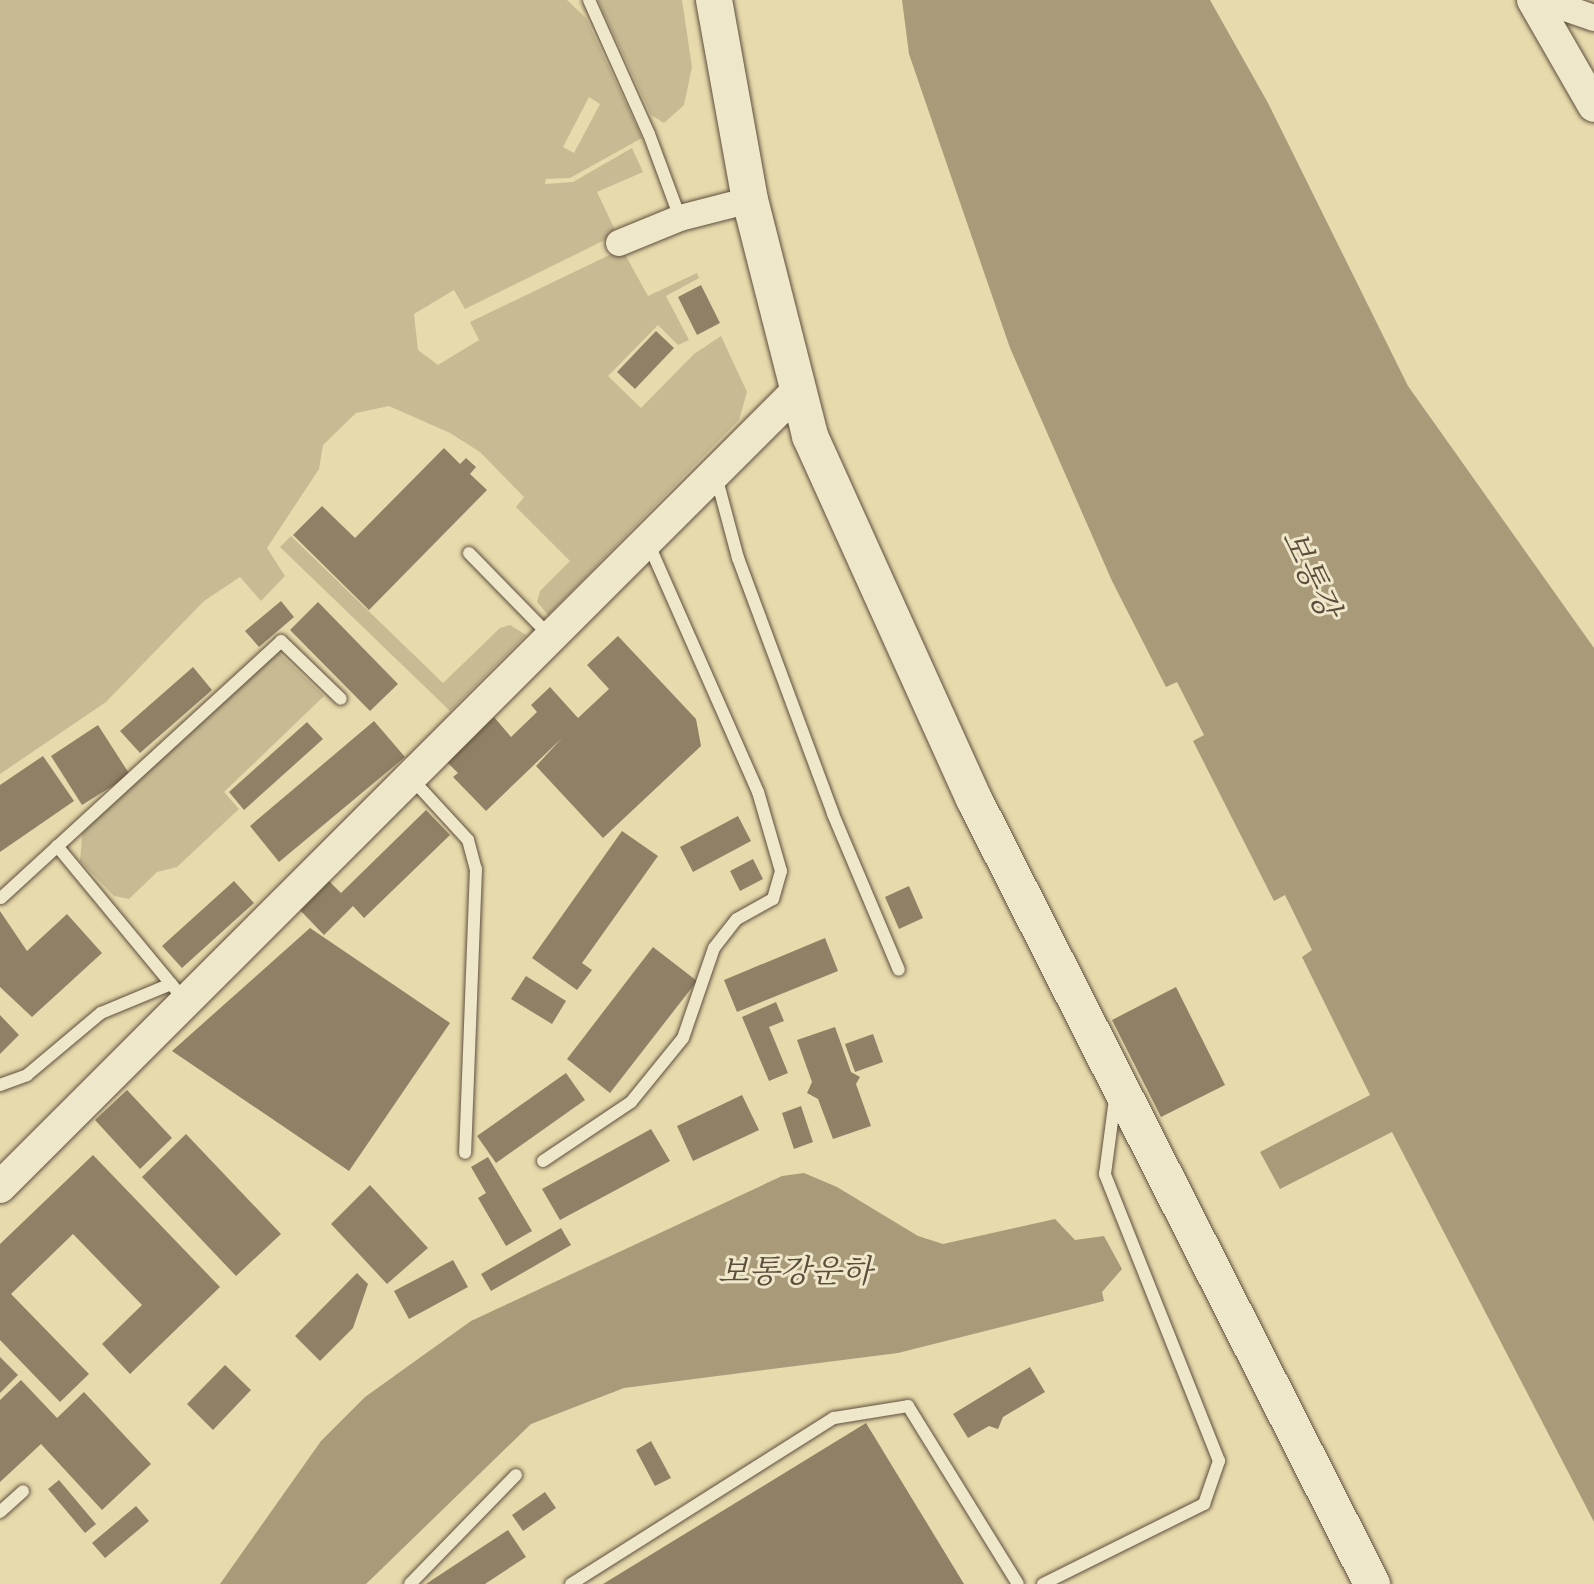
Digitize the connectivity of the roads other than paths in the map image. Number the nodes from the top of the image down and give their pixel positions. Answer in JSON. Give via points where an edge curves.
{"nodes":[{"id":1,"x":589,"y":0,"type":"edge"},
{"id":2,"x":714,"y":0,"type":"edge"},
{"id":3,"x":1533,"y":0,"type":"edge"},
{"id":4,"x":1542,"y":0,"type":"edge"},
{"id":5,"x":1594,"y":18,"type":"edge"},
{"id":6,"x":1594,"y":106,"type":"edge"},
{"id":7,"x":750,"y":200,"type":"junction"},
{"id":8,"x":680,"y":218,"type":"junction"},
{"id":9,"x":619,"y":243,"type":"dead end"},
{"id":10,"x":796,"y":392,"type":"junction"},
{"id":11,"x":715,"y":473,"type":"junction"},
{"id":12,"x":647,"y":542,"type":"junction"},
{"id":13,"x":469,"y":553,"type":"dead end"},
{"id":14,"x":551,"y":638,"type":"junction"},
{"id":15,"x":341,"y":699,"type":"dead end"},
{"id":16,"x":410,"y":776,"type":"junction"},
{"id":17,"x":57,"y":846,"type":"junction"},
{"id":18,"x":1,"y":898,"type":"edge"},
{"id":19,"x":899,"y":970,"type":"dead end"},
{"id":20,"x":179,"y":994,"type":"junction"},
{"id":21,"x":1117,"y":1080,"type":"junction"},
{"id":22,"x":0,"y":1085,"type":"edge"},
{"id":23,"x":465,"y":1153,"type":"dead end"},
{"id":24,"x":543,"y":1161,"type":"dead end"},
{"id":25,"x":0,"y":1187,"type":"edge"},
{"id":26,"x":516,"y":1475,"type":"dead end"},
{"id":27,"x":23,"y":1491,"type":"dead end"},
{"id":28,"x":0,"y":1512,"type":"edge"},
{"id":29,"x":410,"y":1584,"type":"edge"},
{"id":30,"x":571,"y":1584,"type":"edge"},
{"id":31,"x":1018,"y":1584,"type":"edge"},
{"id":32,"x":1043,"y":1584,"type":"edge"},
{"id":33,"x":1372,"y":1584,"type":"edge"}],
"edges":[{"from":1,"to":8,"type":"lane"},
{"from":2,"to":7,"type":"main road"},
{"from":3,"to":6,"type":"street"},
{"from":4,"to":5,"type":"street"},
{"from":7,"to":8,"type":"street"},
{"from":7,"to":10,"type":"main road"},
{"from":8,"to":9,"type":"street"},
{"from":10,"to":11,"type":"street"},
{"from":10,"to":21,"type":"main road","via":[[810,436],[974,799]]},
{"from":11,"to":12,"type":"street"},
{"from":11,"to":19,"type":"lane","via":[[748,587],[833,814]]},
{"from":12,"to":14,"type":"street"},
{"from":12,"to":24,"type":"lane","via":[[758,792],[781,871],[773,899],[737,919],[714,948],[683,1038],[631,1102]]},
{"from":13,"to":14,"type":"lane"},
{"from":14,"to":16,"type":"street"},
{"from":15,"to":17,"type":"lane","via":[[281,641]]},
{"from":16,"to":20,"type":"street"},
{"from":16,"to":23,"type":"lane","via":[[468,840],[476,869]]},
{"from":17,"to":18,"type":"lane"},
{"from":17,"to":20,"type":"lane"},
{"from":20,"to":22,"type":"lane","via":[[101,1013],[27,1075]]},
{"from":20,"to":25,"type":"street"},
{"from":21,"to":32,"type":"lane","via":[[1105,1174],[1219,1461],[1204,1504]]},
{"from":21,"to":33,"type":"main road"},
{"from":26,"to":29,"type":"lane"},
{"from":27,"to":28,"type":"lane"},
{"from":30,"to":31,"type":"lane","via":[[834,1418],[908,1406]]}]}
